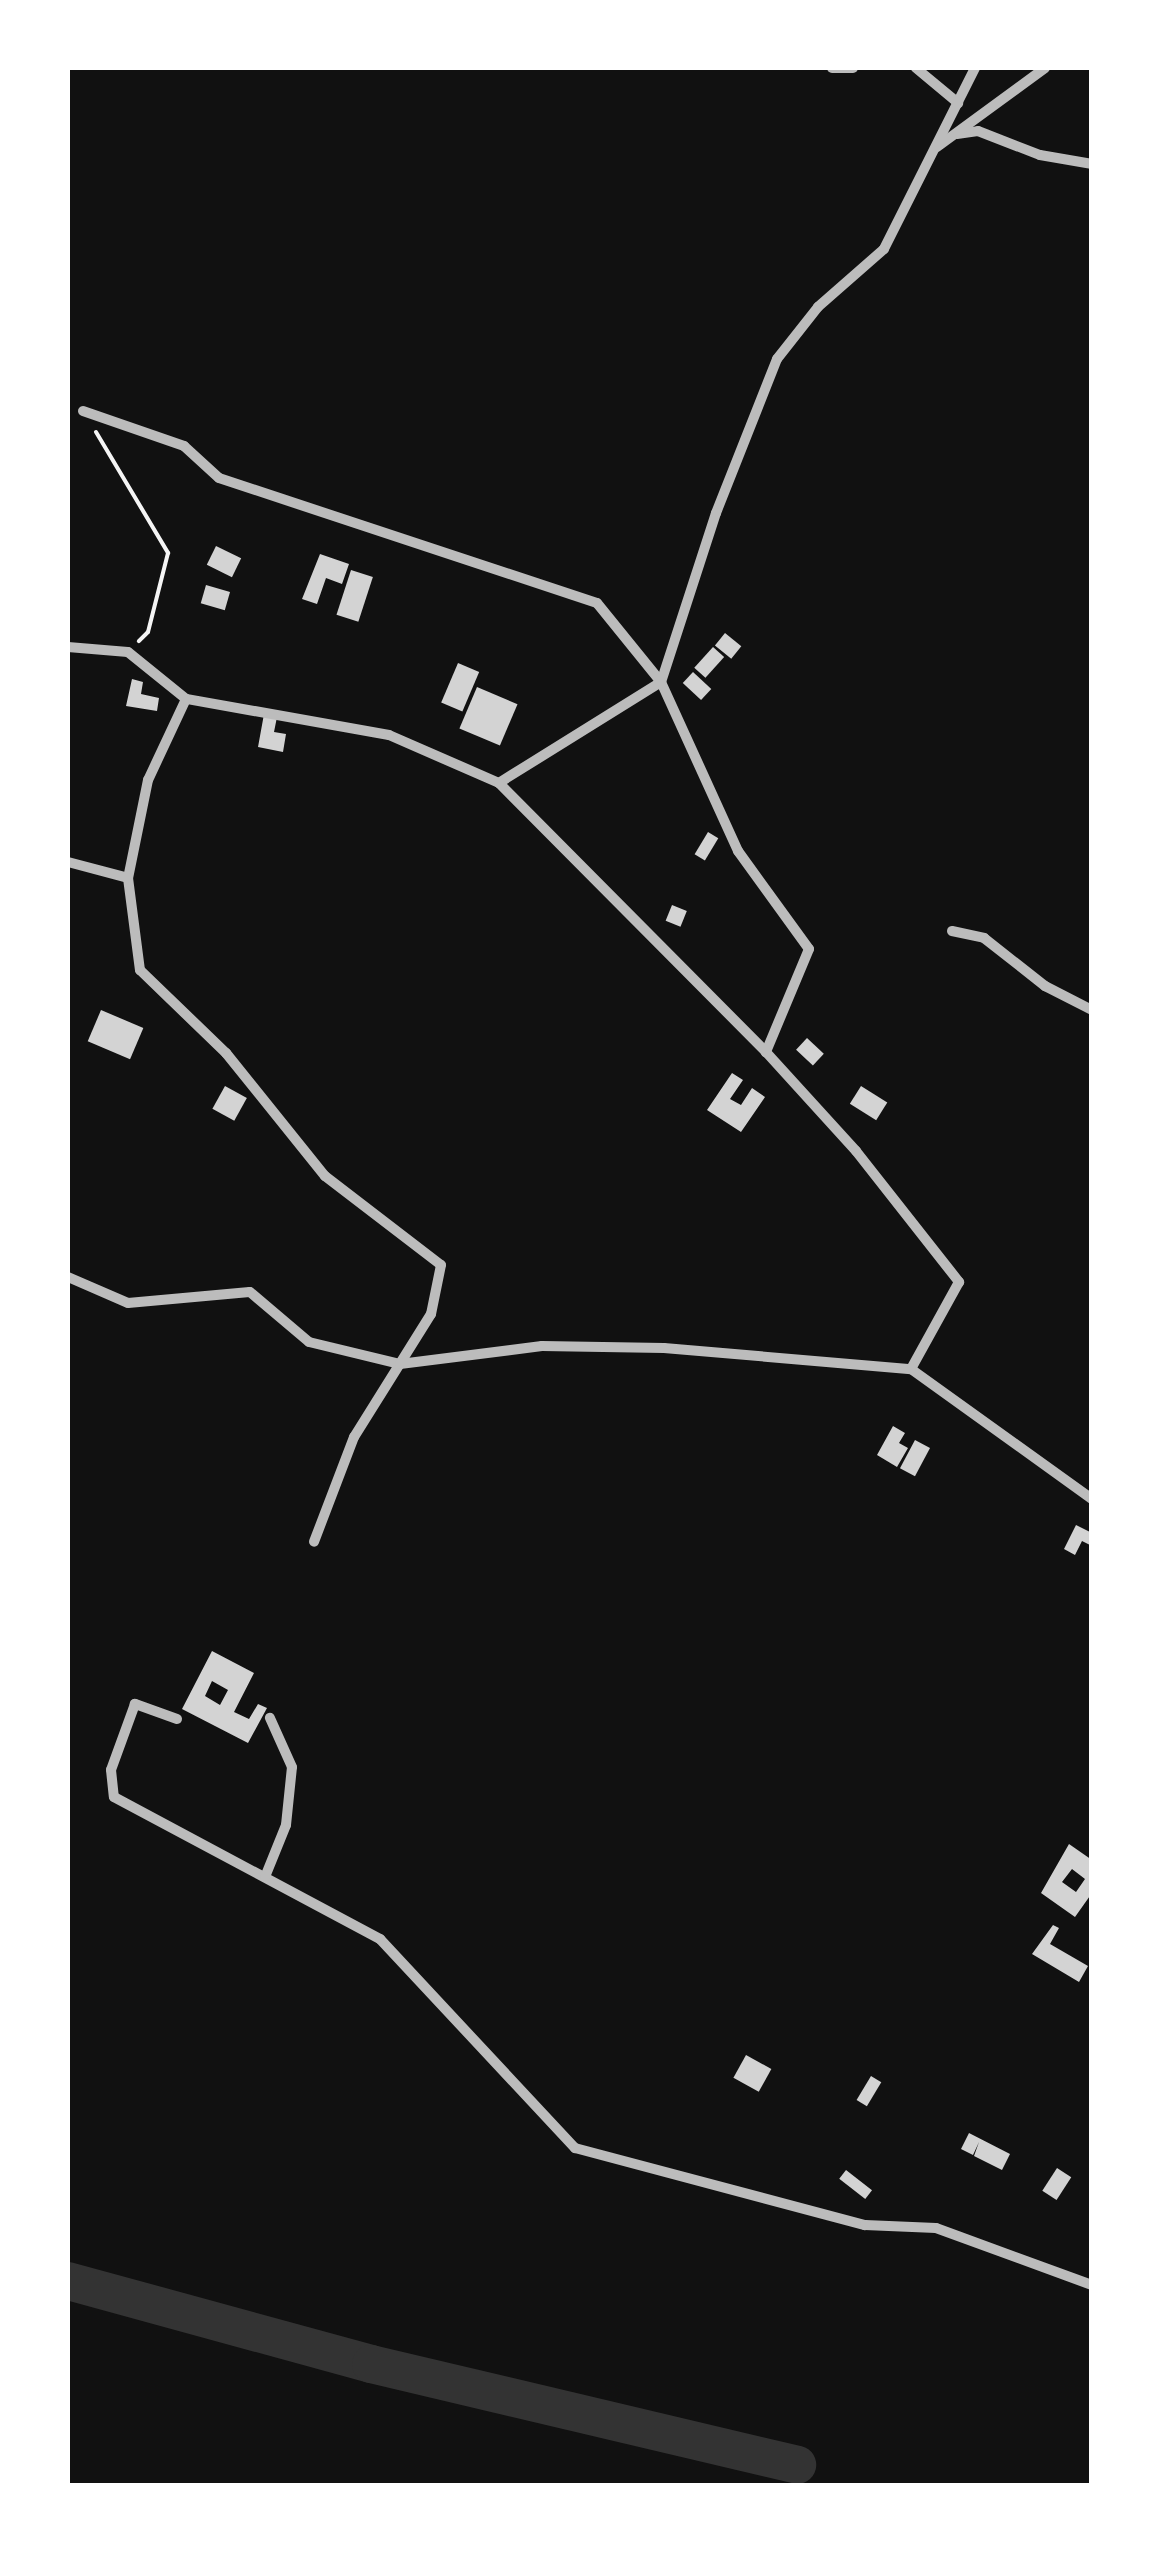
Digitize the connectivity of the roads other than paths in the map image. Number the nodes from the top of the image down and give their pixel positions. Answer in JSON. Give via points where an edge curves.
{"nodes":[{"id":1,"x":832,"y":68,"type":"edge"},
{"id":2,"x":853,"y":68,"type":"edge"},
{"id":3,"x":916,"y":68,"type":"edge"},
{"id":4,"x":976,"y":68,"type":"edge"},
{"id":5,"x":1044,"y":68,"type":"edge"},
{"id":6,"x":958,"y":103,"type":"junction"},
{"id":7,"x":957,"y":134,"type":"junction"},
{"id":8,"x":936,"y":148,"type":"junction"},
{"id":9,"x":1092,"y":164,"type":"edge"},
{"id":10,"x":83,"y":411,"type":"road end"},
{"id":11,"x":68,"y":647,"type":"edge"},
{"id":12,"x":661,"y":682,"type":"junction"},
{"id":13,"x":186,"y":699,"type":"junction"},
{"id":14,"x":500,"y":783,"type":"junction"},
{"id":15,"x":68,"y":862,"type":"edge"},
{"id":16,"x":128,"y":878,"type":"junction"},
{"id":17,"x":952,"y":931,"type":"dead end"},
{"id":18,"x":1092,"y":1010,"type":"edge"},
{"id":19,"x":766,"y":1052,"type":"junction"},
{"id":20,"x":68,"y":1276,"type":"edge"},
{"id":21,"x":400,"y":1364,"type":"junction"},
{"id":22,"x":912,"y":1369,"type":"junction"},
{"id":23,"x":1092,"y":1499,"type":"edge"},
{"id":24,"x":314,"y":1542,"type":"dead end"},
{"id":25,"x":270,"y":1718,"type":"dead end"},
{"id":26,"x":177,"y":1719,"type":"dead end"},
{"id":27,"x":265,"y":1877,"type":"junction"},
{"id":28,"x":1092,"y":2286,"type":"edge"}],
"edges":[{"from":1,"to":2,"type":"street"},
{"from":3,"to":6,"type":"street"},
{"from":4,"to":6,"type":"street"},
{"from":5,"to":7,"type":"street"},
{"from":6,"to":8,"type":"street"},
{"from":7,"to":8,"type":"street"},
{"from":7,"to":9,"type":"street","via":[[978,131],[1050,158]]},
{"from":8,"to":12,"type":"street","via":[[884,249],[818,307],[776,359]]},
{"from":10,"to":12,"type":"street","via":[[184,446],[219,478],[597,603]]},
{"from":11,"to":13,"type":"street","via":[[128,652]]},
{"from":12,"to":14,"type":"street"},
{"from":12,"to":19,"type":"street","via":[[738,852],[809,949]]},
{"from":13,"to":14,"type":"street","via":[[389,735]]},
{"from":13,"to":16,"type":"street","via":[[148,780]]},
{"from":14,"to":19,"type":"street"},
{"from":15,"to":16,"type":"street"},
{"from":16,"to":21,"type":"street","via":[[140,970],[226,1053],[325,1176],[441,1265],[431,1314]]},
{"from":17,"to":18,"type":"street","via":[[984,938],[1045,986]]},
{"from":19,"to":22,"type":"street","via":[[856,1151],[958,1282]]},
{"from":20,"to":21,"type":"street","via":[[128,1303],[250,1292],[309,1342]]},
{"from":21,"to":22,"type":"street","via":[[542,1346]]},
{"from":21,"to":24,"type":"street","via":[[354,1437]]},
{"from":22,"to":23,"type":"street"},
{"from":25,"to":27,"type":"street","via":[[292,1767],[286,1825]]},
{"from":26,"to":27,"type":"street","via":[[135,1704],[111,1770],[114,1797]]},
{"from":27,"to":28,"type":"street","via":[[380,1939],[575,2148],[865,2225],[936,2228]]}]}
